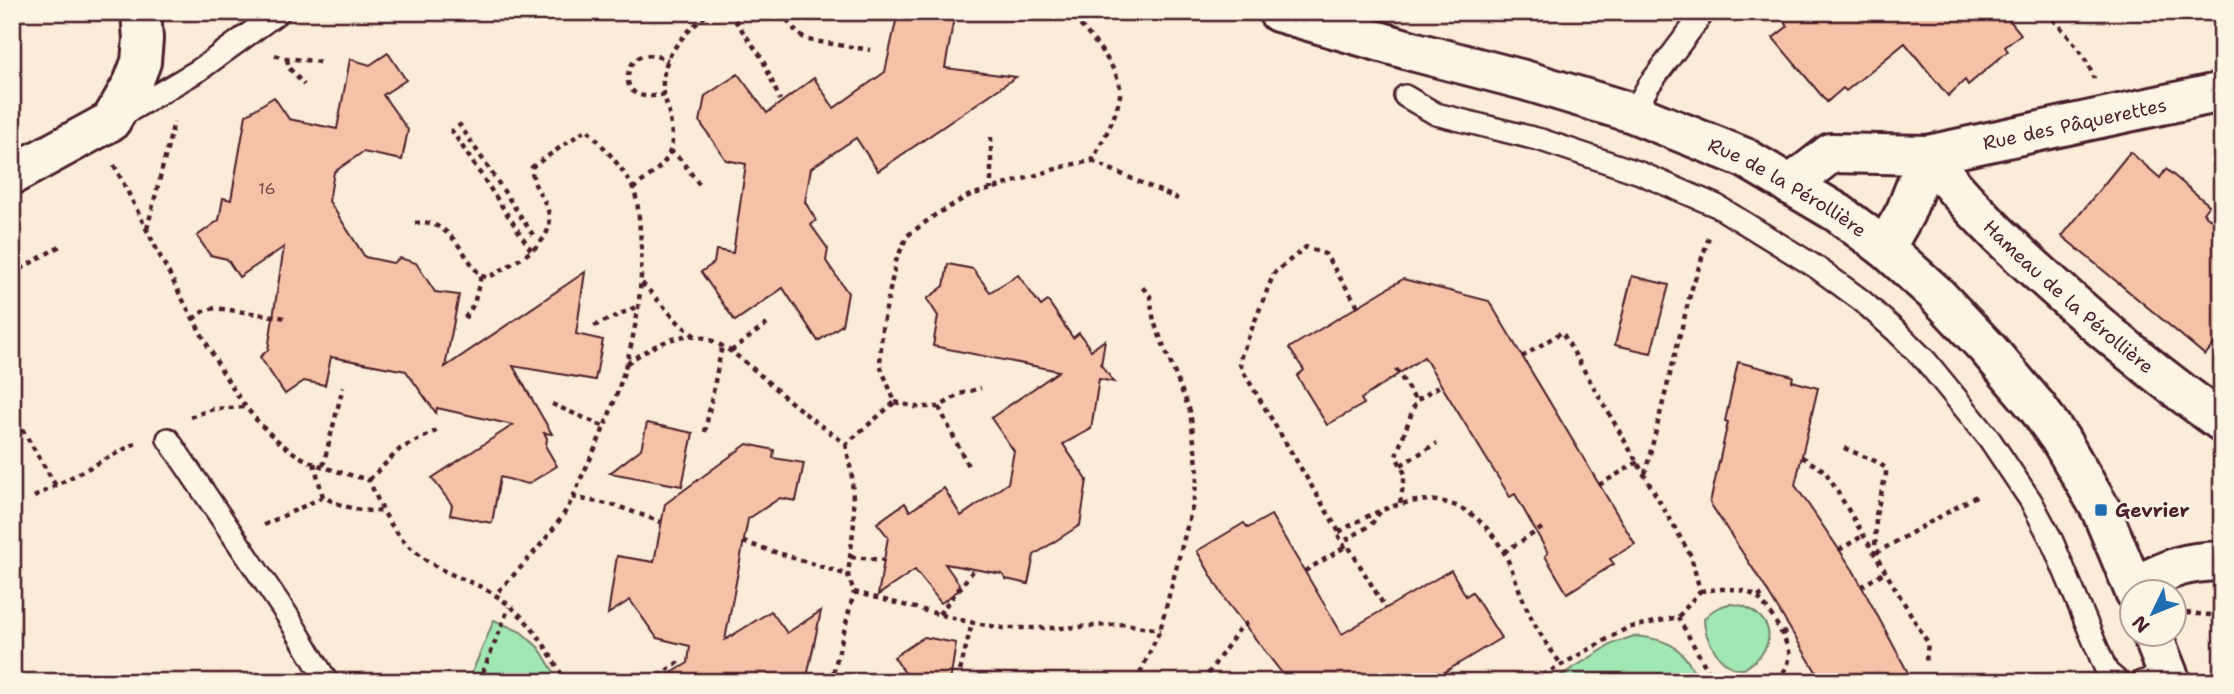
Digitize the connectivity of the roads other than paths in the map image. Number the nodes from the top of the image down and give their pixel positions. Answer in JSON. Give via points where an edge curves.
{"nodes":[{"id":1,"x":141,"y":12,"type":"edge"},
{"id":2,"x":279,"y":12,"type":"edge"},
{"id":3,"x":1278,"y":12,"type":"edge"},
{"id":4,"x":1704,"y":12,"type":"edge"},
{"id":5,"x":2222,"y":92,"type":"edge"},
{"id":6,"x":1405,"y":96,"type":"dead end"},
{"id":7,"x":1633,"y":113,"type":"junction"},
{"id":8,"x":104,"y":125,"type":"junction"},
{"id":9,"x":1928,"y":155,"type":"junction"},
{"id":10,"x":12,"y":175,"type":"edge"},
{"id":11,"x":1790,"y":184,"type":"junction"},
{"id":12,"x":1885,"y":248,"type":"junction"},
{"id":13,"x":2222,"y":422,"type":"edge"},
{"id":14,"x":168,"y":439,"type":"dead end"},
{"id":15,"x":2222,"y":561,"type":"edge"},
{"id":16,"x":2129,"y":578,"type":"edge"},
{"id":17,"x":2154,"y":578,"type":"edge"},
{"id":18,"x":2154,"y":648,"type":"edge"},
{"id":19,"x":2160,"y":679,"type":"edge"},
{"id":20,"x":327,"y":682,"type":"edge"},
{"id":21,"x":2119,"y":682,"type":"edge"}],
"edges":[{"from":1,"to":8,"type":"street","via":[[141,62],[133,83]]},
{"from":2,"to":8,"type":"lane","via":[[199,70]]},
{"from":3,"to":7,"type":"street","name":"Rue de la Pérollière"},
{"from":4,"to":7,"type":"lane"},
{"from":5,"to":9,"type":"street","name":"Rue des Pâquerettes"},
{"from":6,"to":21,"type":"lane","via":[[1436,114],[1554,144],[1717,206],[1861,300],[1907,342],[1989,437],[2031,501],[2107,672]]},
{"from":7,"to":11,"type":"street","name":"Rue de la Pérollière","via":[[1745,158]]},
{"from":8,"to":10,"type":"street"},
{"from":9,"to":11,"type":"street","name":"Rue des Pâquerettes","via":[[1831,153]]},
{"from":9,"to":12,"type":"street"},
{"from":9,"to":13,"type":"street","name":"Hameau de la Pérollière","via":[[2015,251],[2147,366]]},
{"from":11,"to":12,"type":"street","name":"Rue de la Pérollière"},
{"from":12,"to":16,"type":"street","name":"Rue de la Pérollière","via":[[1936,293],[2037,407],[2101,510]]},
{"from":14,"to":20,"type":"lane"},
{"from":15,"to":17,"type":"street","name":"Rue de la Pérollière","via":[[2174,566]]},
{"from":18,"to":19,"type":"street"}]}
